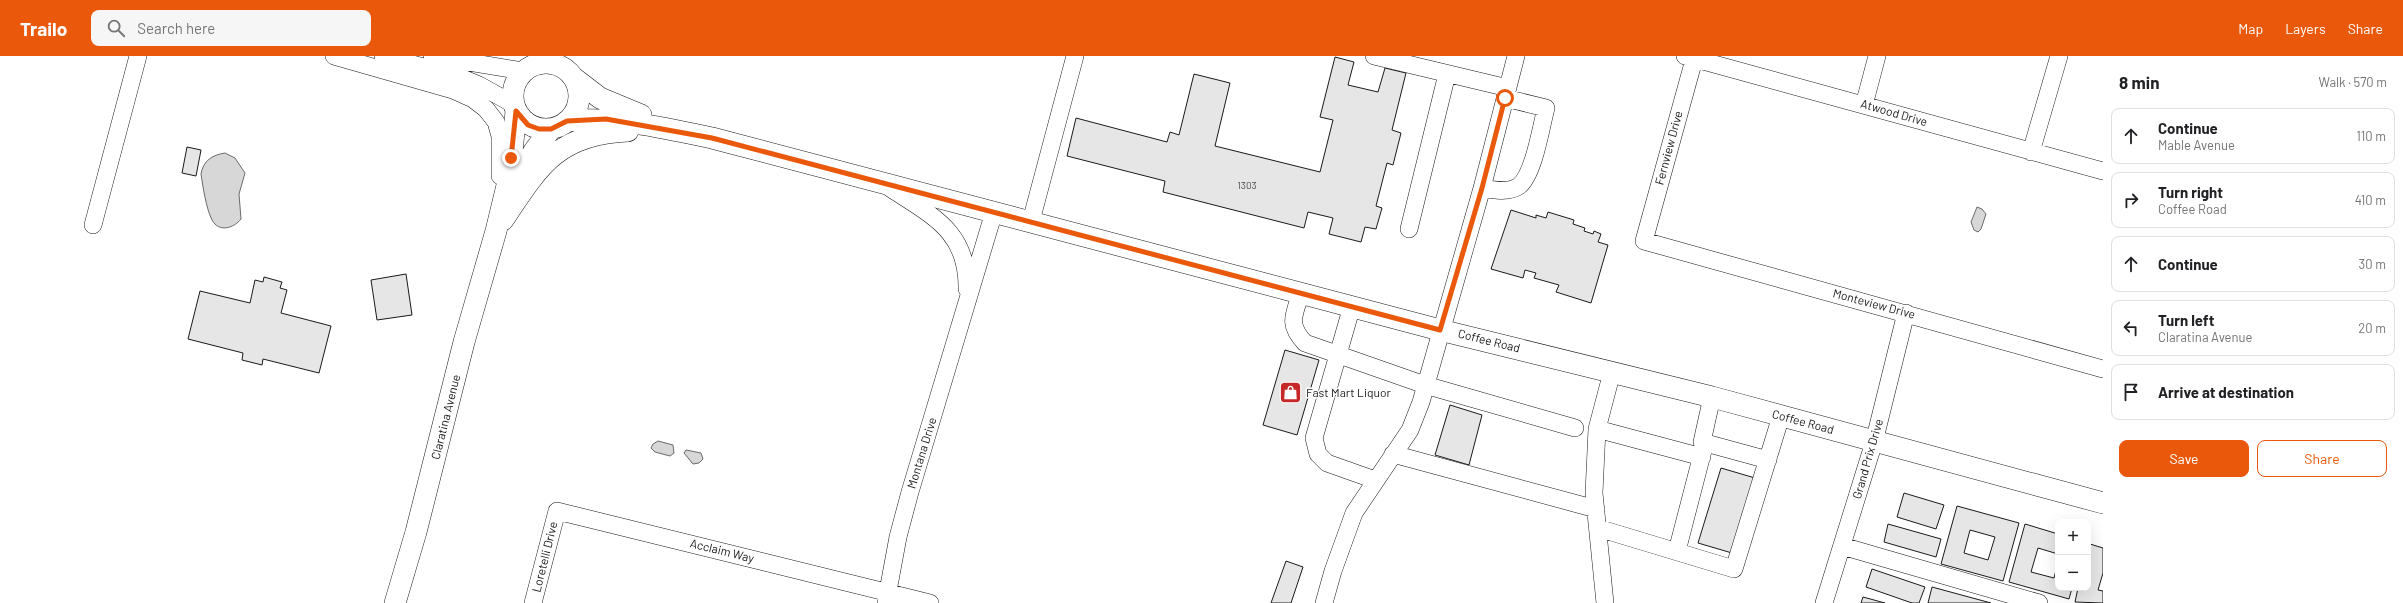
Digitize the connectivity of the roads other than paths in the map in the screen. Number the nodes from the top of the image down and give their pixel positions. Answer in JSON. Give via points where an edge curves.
{"nodes":[{"id":1,"x":138,"y":56,"type":"edge"},
{"id":2,"x":334,"y":56,"type":"edge"},
{"id":3,"x":383,"y":56,"type":"edge"},
{"id":4,"x":432,"y":56,"type":"edge"},
{"id":5,"x":1075,"y":56,"type":"edge"},
{"id":6,"x":1374,"y":56,"type":"edge"},
{"id":7,"x":1516,"y":56,"type":"edge"},
{"id":8,"x":1877,"y":56,"type":"edge"},
{"id":9,"x":2059,"y":56,"type":"edge"},
{"id":10,"x":1691,"y":57,"type":"edge"},
{"id":11,"x":529,"y":65,"type":"edge"},
{"id":12,"x":571,"y":69,"type":"edge"},
{"id":13,"x":1447,"y":74,"type":"junction"},
{"id":14,"x":1506,"y":93,"type":"junction"},
{"id":15,"x":1864,"y":105,"type":"junction"},
{"id":16,"x":515,"y":108,"type":"junction"},
{"id":17,"x":559,"y":125,"type":"junction"},
{"id":18,"x":712,"y":138,"type":"junction"},
{"id":19,"x":2031,"y":152,"type":"junction"},
{"id":20,"x":2103,"y":171,"type":"edge"},
{"id":21,"x":881,"y":182,"type":"junction"},
{"id":22,"x":1482,"y":188,"type":"junction"},
{"id":23,"x":994,"y":212,"type":"junction"},
{"id":24,"x":1031,"y":221,"type":"junction"},
{"id":25,"x":93,"y":226,"type":"dead end"},
{"id":26,"x":1409,"y":229,"type":"dead end"},
{"id":27,"x":496,"y":231,"type":"junction"},
{"id":28,"x":1644,"y":241,"type":"joint"},
{"id":29,"x":1301,"y":293,"type":"junction"},
{"id":30,"x":966,"y":306,"type":"junction"},
{"id":31,"x":1352,"y":306,"type":"junction"},
{"id":32,"x":1906,"y":313,"type":"junction"},
{"id":33,"x":1440,"y":330,"type":"junction"},
{"id":34,"x":1338,"y":355,"type":"junction"},
{"id":35,"x":2103,"y":369,"type":"edge"},
{"id":36,"x":1612,"y":372,"type":"junction"},
{"id":37,"x":1425,"y":385,"type":"junction"},
{"id":38,"x":1712,"y":397,"type":"junction"},
{"id":39,"x":1781,"y":416,"type":"junction"},
{"id":40,"x":1575,"y":428,"type":"dead end"},
{"id":41,"x":1598,"y":429,"type":"junction"},
{"id":42,"x":1874,"y":442,"type":"junction"},
{"id":43,"x":1704,"y":450,"type":"junction"},
{"id":44,"x":1393,"y":454,"type":"junction"},
{"id":45,"x":1768,"y":460,"type":"junction"},
{"id":46,"x":1375,"y":480,"type":"junction"},
{"id":47,"x":2103,"y":503,"type":"edge"},
{"id":48,"x":1596,"y":509,"type":"junction"},
{"id":49,"x":557,"y":511,"type":"joint"},
{"id":50,"x":1598,"y":528,"type":"junction"},
{"id":51,"x":1842,"y":546,"type":"junction"},
{"id":52,"x":1677,"y":551,"type":"junction"},
{"id":53,"x":886,"y":597,"type":"edge"},
{"id":54,"x":395,"y":603,"type":"edge"},
{"id":55,"x":533,"y":603,"type":"edge"},
{"id":56,"x":930,"y":603,"type":"edge"},
{"id":57,"x":1324,"y":603,"type":"edge"},
{"id":58,"x":1605,"y":603,"type":"edge"},
{"id":59,"x":1824,"y":603,"type":"edge"},
{"id":60,"x":2039,"y":603,"type":"edge"}],
"edges":[{"from":1,"to":25,"type":"street"},
{"from":2,"to":27,"type":"street","via":[[453,90],[473,99],[486,109],[496,122],[500,136]]},
{"from":3,"to":16,"type":"street","via":[[460,77],[479,85]]},
{"from":4,"to":11,"type":"street"},
{"from":5,"to":24,"type":"street"},
{"from":6,"to":13,"type":"street"},
{"from":7,"to":14,"type":"street"},
{"from":8,"to":15,"type":"street"},
{"from":9,"to":19,"type":"street"},
{"from":10,"to":15,"type":"street","name":"Atwood Drive"},
{"from":10,"to":28,"type":"street","name":"Fernview Drive"},
{"from":11,"to":12,"type":"main road","via":[[548,62]]},
{"from":11,"to":16,"type":"main road","via":[[514,84],[512,95]]},
{"from":12,"to":17,"type":"main road","via":[[579,98],[576,109]]},
{"from":12,"to":18,"type":"main road","name":"Coffee Road","via":[[600,98],[622,108]]},
{"from":13,"to":14,"type":"street"},
{"from":13,"to":26,"type":"street"},
{"from":14,"to":22,"type":"street"},
{"from":14,"to":22,"type":"street","via":[[1546,108],[1528,176],[1518,186],[1502,191]]},
{"from":15,"to":19,"type":"street","name":"Atwood Drive"},
{"from":16,"to":17,"type":"main road","via":[[528,125],[539,129]]},
{"from":16,"to":27,"type":"main road","name":"Claratina Avenue","via":[[510,173]]},
{"from":17,"to":18,"type":"main road","name":"Coffee Road","via":[[590,119],[624,121]]},
{"from":17,"to":27,"type":"main road","name":"Claratina Avenue","via":[[526,163]]},
{"from":18,"to":21,"type":"main road","name":"Coffee Road"},
{"from":18,"to":27,"type":"main road","via":[[632,131],[607,132],[570,144],[539,168]]},
{"from":19,"to":20,"type":"street","name":"Atwood Drive"},
{"from":21,"to":23,"type":"main road","name":"Coffee Road"},
{"from":21,"to":30,"type":"street","name":"Montana Drive","via":[[930,215],[950,232],[964,256],[967,275]]},
{"from":22,"to":33,"type":"street"},
{"from":23,"to":24,"type":"main road","name":"Coffee Road"},
{"from":23,"to":30,"type":"street","name":"Montana Drive"},
{"from":24,"to":29,"type":"main road","name":"Coffee Road"},
{"from":27,"to":54,"type":"main road","name":"Claratina Avenue","via":[[464,342],[418,526]]},
{"from":28,"to":32,"type":"street","name":"Monteview Drive"},
{"from":29,"to":31,"type":"main road","name":"Coffee Road"},
{"from":29,"to":34,"type":"street","via":[[1292,322],[1296,333],[1305,343]]},
{"from":30,"to":53,"type":"street","name":"Montana Drive","via":[[910,492]]},
{"from":31,"to":33,"type":"main road","name":"Coffee Road"},
{"from":31,"to":34,"type":"street"},
{"from":32,"to":35,"type":"street","name":"Monteview Drive"},
{"from":32,"to":42,"type":"street","name":"Grand Prix Drive"},
{"from":33,"to":36,"type":"main road","name":"Coffee Road"},
{"from":33,"to":37,"type":"street"},
{"from":34,"to":37,"type":"street"},
{"from":34,"to":46,"type":"street","via":[[1314,438],[1318,454],[1327,463]]},
{"from":36,"to":38,"type":"main road","name":"Coffee Road"},
{"from":36,"to":41,"type":"street"},
{"from":37,"to":40,"type":"street"},
{"from":37,"to":44,"type":"street","via":[[1410,430]]},
{"from":38,"to":39,"type":"main road","name":"Coffee Road"},
{"from":38,"to":43,"type":"street","via":[[1702,442]]},
{"from":39,"to":42,"type":"main road","name":"Coffee Road"},
{"from":39,"to":45,"type":"street"},
{"from":41,"to":43,"type":"street"},
{"from":41,"to":48,"type":"street","via":[[1594,493]]},
{"from":42,"to":47,"type":"main road","name":"Coffee Road"},
{"from":42,"to":51,"type":"street","name":"Grand Prix Drive"},
{"from":43,"to":45,"type":"street"},
{"from":43,"to":52,"type":"street"},
{"from":44,"to":46,"type":"street"},
{"from":44,"to":48,"type":"street"},
{"from":45,"to":52,"type":"street","via":[[1734,569]]},
{"from":46,"to":57,"type":"street","via":[[1354,513]]},
{"from":48,"to":50,"type":"street"},
{"from":49,"to":53,"type":"street","name":"Acclaim Way"},
{"from":49,"to":55,"type":"street","name":"Loretelli Drive"},
{"from":50,"to":52,"type":"street"},
{"from":50,"to":58,"type":"street"},
{"from":51,"to":59,"type":"street","name":"Grand Prix Drive"},
{"from":51,"to":60,"type":"street"},
{"from":53,"to":56,"type":"street","name":"Acclaim Way"}]}
